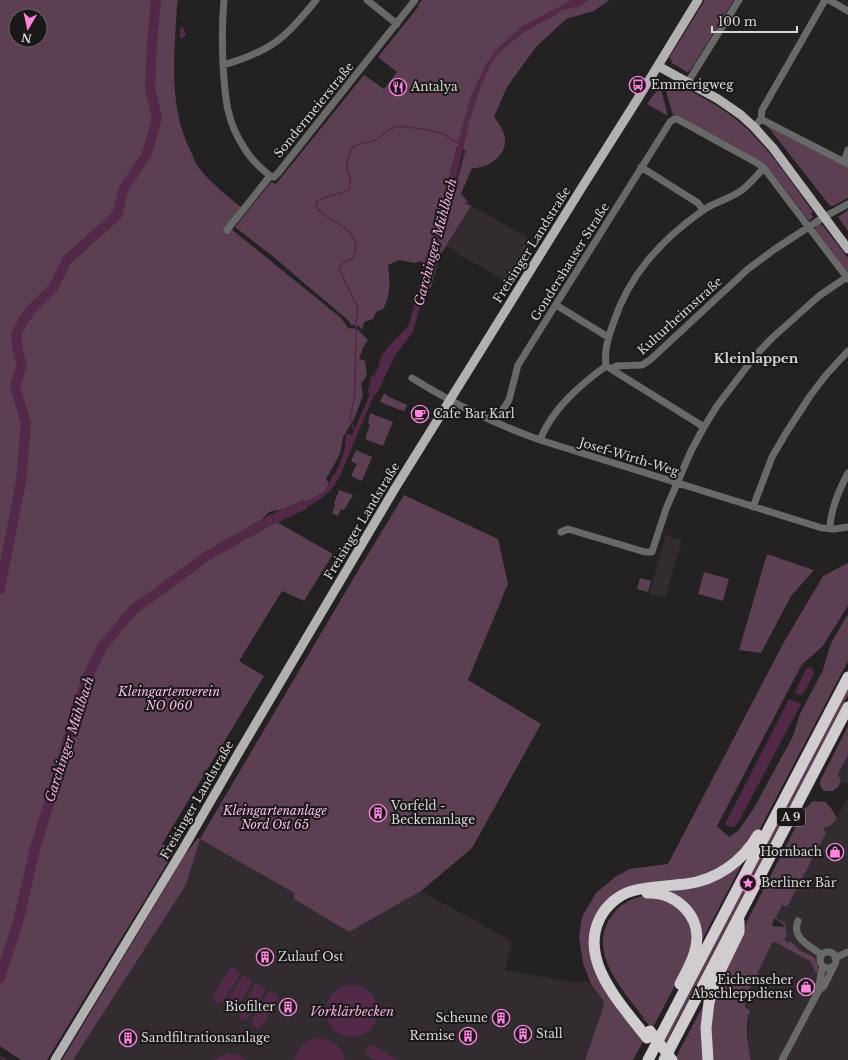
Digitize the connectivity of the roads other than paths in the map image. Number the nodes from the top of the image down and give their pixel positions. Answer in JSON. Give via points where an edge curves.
{"nodes":[{"id":1,"x":224,"y":0,"type":"edge"},
{"id":2,"x":316,"y":0,"type":"edge"},
{"id":3,"x":367,"y":0,"type":"edge"},
{"id":4,"x":416,"y":0,"type":"edge"},
{"id":5,"x":698,"y":0,"type":"edge"},
{"id":6,"x":739,"y":0,"type":"edge"},
{"id":7,"x":825,"y":0,"type":"edge"},
{"id":8,"x":829,"y":0,"type":"edge"},
{"id":9,"x":848,"y":11,"type":"edge"},
{"id":10,"x":397,"y":24,"type":"junction"},
{"id":11,"x":223,"y":64,"type":"junction"},
{"id":12,"x":658,"y":66,"type":"junction"},
{"id":13,"x":688,"y":82,"type":"junction"},
{"id":14,"x":761,"y":119,"type":"junction"},
{"id":15,"x":754,"y":127,"type":"junction"},
{"id":16,"x":848,"y":150,"type":"edge"},
{"id":17,"x":846,"y":163,"type":"edge"},
{"id":18,"x":641,"y":168,"type":"junction"},
{"id":19,"x":764,"y":168,"type":"junction"},
{"id":20,"x":270,"y":176,"type":"junction"},
{"id":21,"x":848,"y":204,"type":"edge"},
{"id":22,"x":704,"y":210,"type":"junction"},
{"id":23,"x":824,"y":217,"type":"junction"},
{"id":24,"x":808,"y":227,"type":"junction"},
{"id":25,"x":227,"y":230,"type":"dead end"},
{"id":26,"x":848,"y":249,"type":"edge"},
{"id":27,"x":847,"y":278,"type":"edge"},
{"id":28,"x":556,"y":305,"type":"junction"},
{"id":29,"x":608,"y":337,"type":"junction"},
{"id":30,"x":848,"y":351,"type":"edge"},
{"id":31,"x":631,"y":365,"type":"junction"},
{"id":32,"x":609,"y":368,"type":"junction"},
{"id":33,"x":412,"y":378,"type":"dead end"},
{"id":34,"x":628,"y":380,"type":"junction"},
{"id":35,"x":450,"y":400,"type":"junction"},
{"id":36,"x":495,"y":422,"type":"junction"},
{"id":37,"x":704,"y":427,"type":"junction"},
{"id":38,"x":540,"y":440,"type":"junction"},
{"id":39,"x":848,"y":473,"type":"edge"},
{"id":40,"x":677,"y":483,"type":"junction"},
{"id":41,"x":753,"y":507,"type":"junction"},
{"id":42,"x":848,"y":527,"type":"edge"},
{"id":43,"x":830,"y":529,"type":"junction"},
{"id":44,"x":562,"y":532,"type":"dead end"},
{"id":45,"x":848,"y":677,"type":"edge"},
{"id":46,"x":848,"y":707,"type":"edge"},
{"id":47,"x":779,"y":810,"type":"junction"},
{"id":48,"x":739,"y":917,"type":"junction"},
{"id":49,"x":798,"y":920,"type":"dead end"},
{"id":50,"x":848,"y":952,"type":"edge"},
{"id":51,"x":822,"y":955,"type":"junction"},
{"id":52,"x":835,"y":961,"type":"junction"},
{"id":53,"x":823,"y":966,"type":"junction"},
{"id":54,"x":819,"y":990,"type":"junction"},
{"id":55,"x":674,"y":1010,"type":"junction"},
{"id":56,"x":649,"y":1035,"type":"junction"},
{"id":57,"x":55,"y":1060,"type":"edge"},
{"id":58,"x":648,"y":1060,"type":"edge"},
{"id":59,"x":664,"y":1060,"type":"edge"},
{"id":60,"x":672,"y":1060,"type":"edge"},
{"id":61,"x":708,"y":1060,"type":"edge"},
{"id":62,"x":782,"y":1060,"type":"edge"}],
"edges":[{"from":1,"to":11,"type":"street"},
{"from":2,"to":11,"type":"street","via":[[289,33],[276,42],[246,58]]},
{"from":3,"to":10,"type":"street"},
{"from":4,"to":10,"type":"street","name":"Sondermeierstraße"},
{"from":5,"to":12,"type":"main road","name":"Freisinger Landstraße"},
{"from":6,"to":13,"type":"street"},
{"from":7,"to":14,"type":"street","via":[[762,110]]},
{"from":8,"to":9,"type":"street"},
{"from":10,"to":20,"type":"street","name":"Sondermeierstraße","via":[[278,173],[274,177]]},
{"from":11,"to":20,"type":"street","via":[[226,106],[233,129],[251,158]]},
{"from":12,"to":13,"type":"main road"},
{"from":12,"to":35,"type":"main road","name":"Freisinger Landstraße"},
{"from":13,"to":15,"type":"main road","via":[[729,106]]},
{"from":14,"to":15,"type":"street"},
{"from":14,"to":17,"type":"street"},
{"from":15,"to":23,"type":"main road","via":[[773,148]]},
{"from":16,"to":17,"type":"street"},
{"from":18,"to":19,"type":"street","name":"Gondershauser Straße","via":[[674,119]]},
{"from":18,"to":22,"type":"street","via":[[698,203]]},
{"from":18,"to":28,"type":"street","name":"Gondershauser Straße"},
{"from":19,"to":22,"type":"street","via":[[742,190]]},
{"from":19,"to":24,"type":"street"},
{"from":20,"to":25,"type":"street","name":"Sondermeierstraße"},
{"from":21,"to":23,"type":"street","name":"Kulturheimstraße"},
{"from":22,"to":29,"type":"street","via":[[673,233],[647,260],[635,276],[617,310]]},
{"from":23,"to":24,"type":"street","name":"Kulturheimstraße"},
{"from":23,"to":26,"type":"main road"},
{"from":24,"to":27,"type":"street"},
{"from":24,"to":31,"type":"street","name":"Kulturheimstraße","via":[[748,269],[650,360],[642,365]]},
{"from":27,"to":37,"type":"street","via":[[819,296],[772,338],[732,386]]},
{"from":28,"to":29,"type":"street"},
{"from":28,"to":36,"type":"street","name":"Gondershauser Straße","via":[[518,365],[509,400]]},
{"from":29,"to":32,"type":"street","via":[[605,356]]},
{"from":30,"to":41,"type":"street","via":[[810,396],[786,433],[772,457]]},
{"from":31,"to":32,"type":"street","name":"Kulturheimstraße"},
{"from":31,"to":34,"type":"street","via":[[626,372]]},
{"from":32,"to":34,"type":"street"},
{"from":32,"to":38,"type":"street","name":"Kulturheimstraße","via":[[584,384],[559,409]]},
{"from":33,"to":35,"type":"street","name":"Josef-Wirth-Weg"},
{"from":34,"to":37,"type":"street"},
{"from":35,"to":36,"type":"street","name":"Josef-Wirth-Weg"},
{"from":35,"to":57,"type":"main road","name":"Freisinger Landstraße","via":[[362,543],[183,849]]},
{"from":36,"to":38,"type":"street","name":"Josef-Wirth-Weg"},
{"from":37,"to":40,"type":"street"},
{"from":38,"to":40,"type":"street","name":"Josef-Wirth-Weg"},
{"from":39,"to":43,"type":"street","via":[[836,501]]},
{"from":40,"to":41,"type":"street","name":"Josef-Wirth-Weg"},
{"from":40,"to":44,"type":"street","via":[[652,552],[568,530]]},
{"from":41,"to":43,"type":"street","name":"Josef-Wirth-Weg"},
{"from":42,"to":43,"type":"street","name":"Josef-Wirth-Weg"},
{"from":45,"to":47,"type":"highway","number":"A 9"},
{"from":46,"to":48,"type":"highway","number":"A 9"},
{"from":47,"to":55,"type":"highway","number":"A 9"},
{"from":47,"to":56,"type":"highway","via":[[768,818],[746,854],[727,869],[700,881],[629,892],[614,900],[604,910],[596,927],[594,941],[598,967],[611,989]]},
{"from":48,"to":59,"type":"highway","number":"A 9"},
{"from":48,"to":61,"type":"highway","via":[[739,932],[719,973],[709,1002],[706,1028]]},
{"from":49,"to":51,"type":"street","via":[[795,927],[799,938]]},
{"from":50,"to":52,"type":"street"},
{"from":51,"to":52,"type":"street","via":[[830,953]]},
{"from":51,"to":53,"type":"street","via":[[820,962]]},
{"from":52,"to":53,"type":"street","via":[[828,968]]},
{"from":52,"to":54,"type":"street","via":[[824,986]]},
{"from":53,"to":54,"type":"street"},
{"from":54,"to":62,"type":"street"},
{"from":55,"to":56,"type":"highway","via":[[677,990],[696,946],[695,925],[687,910],[674,898],[657,893],[631,896],[605,918],[600,931],[600,955],[607,972]]},
{"from":55,"to":58,"type":"highway","number":"A 9"},
{"from":56,"to":59,"type":"highway"},
{"from":56,"to":60,"type":"highway","bridge":true}]}
